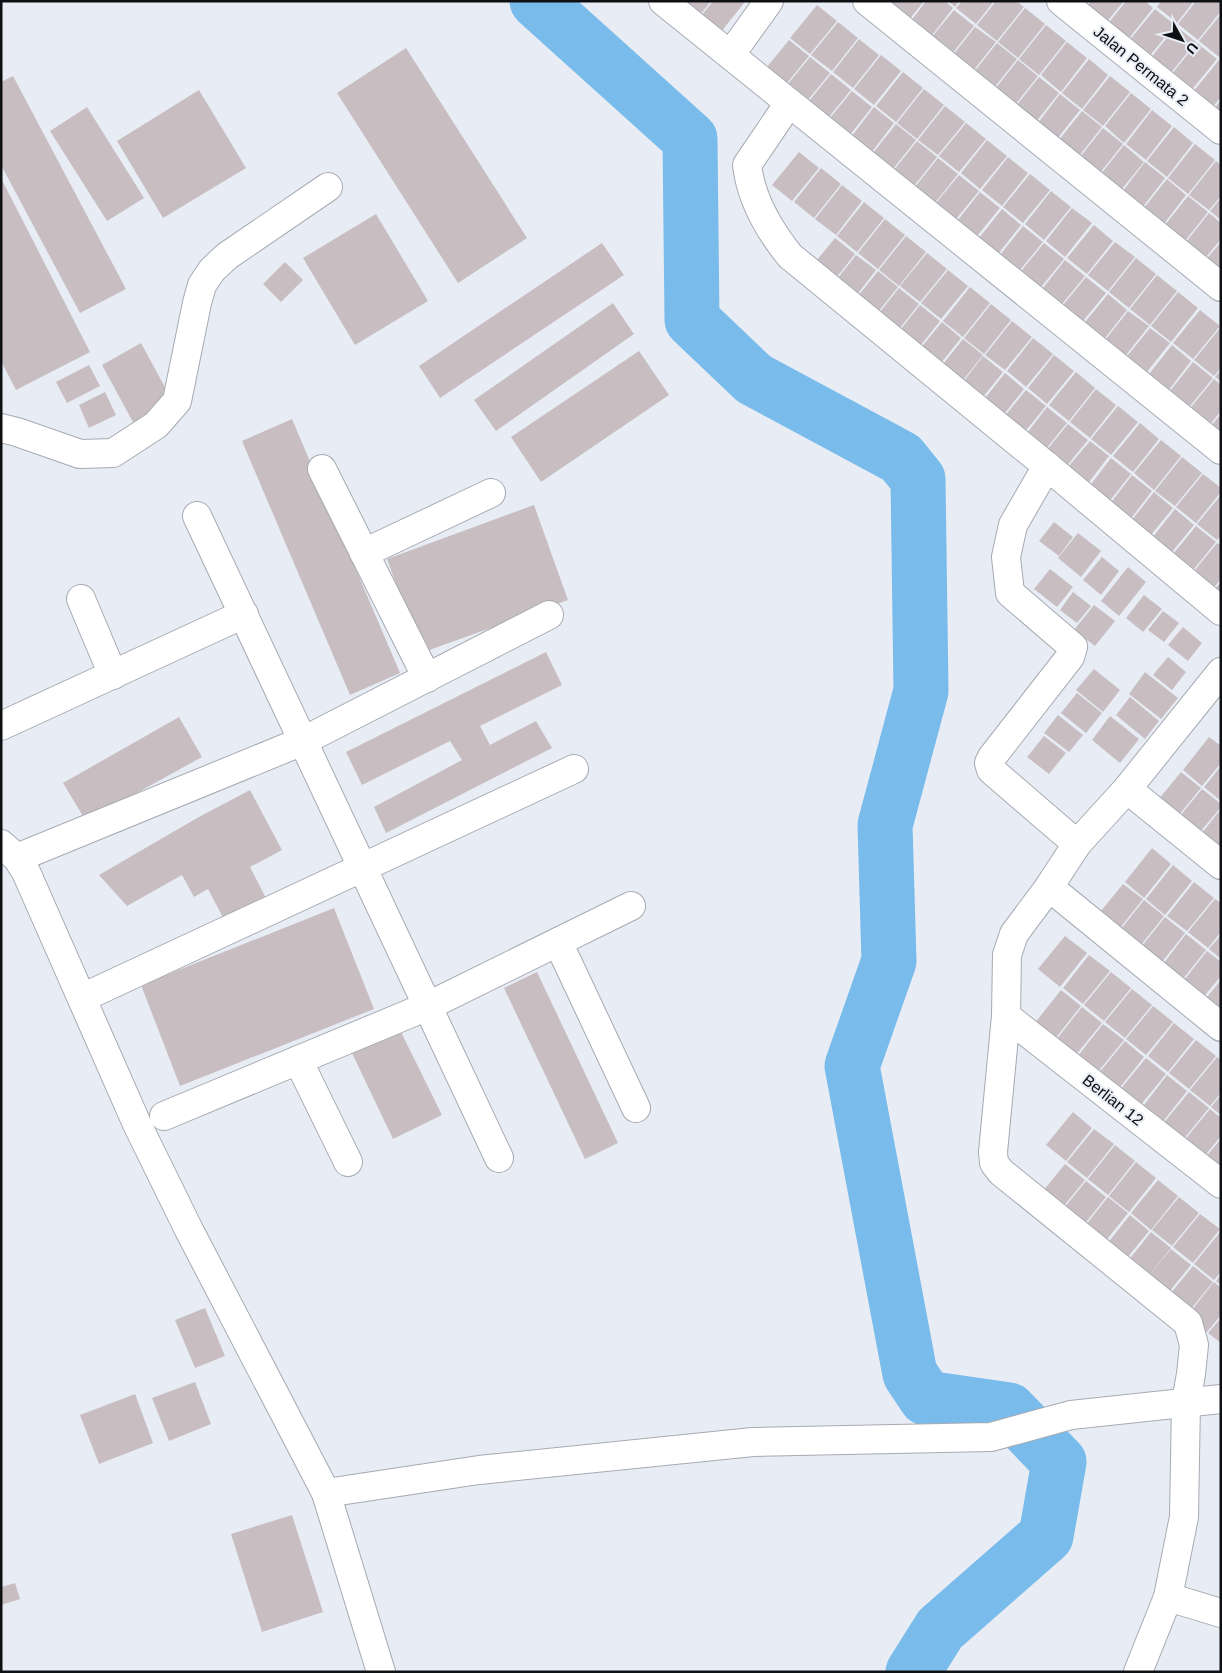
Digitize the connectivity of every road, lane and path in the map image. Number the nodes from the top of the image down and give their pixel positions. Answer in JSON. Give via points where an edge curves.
{"nodes":[{"id":1,"x":663,"y":1,"type":"edge"},
{"id":2,"x":769,"y":1,"type":"edge"},
{"id":3,"x":867,"y":1,"type":"edge"},
{"id":4,"x":1061,"y":1,"type":"edge"},
{"id":5,"x":731,"y":54,"type":"junction"},
{"id":6,"x":789,"y":103,"type":"junction"},
{"id":7,"x":1221,"y":130,"type":"edge"},
{"id":8,"x":328,"y":187,"type":"dead end"},
{"id":9,"x":1221,"y":287,"type":"edge"},
{"id":10,"x":1,"y":428,"type":"edge"},
{"id":11,"x":1221,"y":450,"type":"edge"},
{"id":12,"x":1047,"y":466,"type":"junction"},
{"id":13,"x":322,"y":469,"type":"dead end"},
{"id":14,"x":491,"y":493,"type":"dead end"},
{"id":15,"x":197,"y":516,"type":"dead end"},
{"id":16,"x":364,"y":553,"type":"junction"},
{"id":17,"x":80,"y":598,"type":"dead end"},
{"id":18,"x":1221,"y":611,"type":"edge"},
{"id":19,"x":244,"y":614,"type":"junction"},
{"id":20,"x":550,"y":616,"type":"dead end"},
{"id":21,"x":113,"y":676,"type":"junction"},
{"id":22,"x":427,"y":678,"type":"junction"},
{"id":23,"x":1215,"y":690,"type":"edge"},
{"id":24,"x":1,"y":726,"type":"edge"},
{"id":25,"x":304,"y":741,"type":"junction"},
{"id":26,"x":574,"y":769,"type":"dead end"},
{"id":27,"x":1127,"y":789,"type":"junction"},
{"id":28,"x":1077,"y":844,"type":"junction"},
{"id":29,"x":9,"y":851,"type":"edge"},
{"id":30,"x":1221,"y":865,"type":"edge"},
{"id":31,"x":363,"y":867,"type":"junction"},
{"id":32,"x":1049,"y":887,"type":"junction"},
{"id":33,"x":632,"y":906,"type":"dead end"},
{"id":34,"x":558,"y":942,"type":"junction"},
{"id":35,"x":82,"y":998,"type":"junction"},
{"id":36,"x":428,"y":1006,"type":"junction"},
{"id":37,"x":1006,"y":1016,"type":"junction"},
{"id":38,"x":1221,"y":1027,"type":"edge"},
{"id":39,"x":298,"y":1060,"type":"junction"},
{"id":40,"x":636,"y":1108,"type":"dead end"},
{"id":41,"x":164,"y":1116,"type":"dead end"},
{"id":42,"x":499,"y":1158,"type":"dead end"},
{"id":43,"x":348,"y":1162,"type":"dead end"},
{"id":44,"x":1221,"y":1184,"type":"edge"},
{"id":45,"x":1221,"y":1399,"type":"edge"},
{"id":46,"x":1186,"y":1402,"type":"junction"},
{"id":47,"x":326,"y":1493,"type":"junction"},
{"id":48,"x":1168,"y":1598,"type":"junction"},
{"id":49,"x":1221,"y":1613,"type":"edge"},
{"id":50,"x":381,"y":1672,"type":"edge"},
{"id":51,"x":1138,"y":1672,"type":"edge"}],
"edges":[{"from":1,"to":5,"type":"street"},
{"from":2,"to":5,"type":"street"},
{"from":3,"to":9,"type":"street"},
{"from":4,"to":7,"type":"street","name":"Jalan Permata 2"},
{"from":5,"to":6,"type":"street"},
{"from":6,"to":11,"type":"street"},
{"from":6,"to":12,"type":"street","via":[[747,165],[748,179],[777,240],[790,256]]},
{"from":8,"to":10,"type":"street","via":[[227,256],[212,270],[197,303],[177,400],[156,425],[113,453],[80,454]]},
{"from":12,"to":18,"type":"street"},
{"from":12,"to":28,"type":"street","via":[[1013,526],[1006,556],[1010,593],[1074,647],[989,764],[991,770]]},
{"from":13,"to":16,"type":"street"},
{"from":14,"to":16,"type":"street"},
{"from":15,"to":19,"type":"street"},
{"from":16,"to":22,"type":"street"},
{"from":17,"to":21,"type":"street"},
{"from":19,"to":21,"type":"street"},
{"from":19,"to":25,"type":"street"},
{"from":20,"to":22,"type":"street"},
{"from":21,"to":24,"type":"street"},
{"from":22,"to":25,"type":"street"},
{"from":23,"to":27,"type":"street"},
{"from":25,"to":29,"type":"street"},
{"from":25,"to":31,"type":"street"},
{"from":26,"to":31,"type":"street"},
{"from":27,"to":28,"type":"street"},
{"from":27,"to":30,"type":"street"},
{"from":28,"to":32,"type":"street"},
{"from":29,"to":35,"type":"street","via":[[26,872]]},
{"from":31,"to":35,"type":"street"},
{"from":31,"to":36,"type":"street"},
{"from":32,"to":37,"type":"street","via":[[1010,944]]},
{"from":32,"to":38,"type":"street"},
{"from":33,"to":34,"type":"street"},
{"from":34,"to":36,"type":"street"},
{"from":34,"to":40,"type":"street"},
{"from":35,"to":47,"type":"street","via":[[137,1124],[189,1230]]},
{"from":36,"to":39,"type":"street"},
{"from":36,"to":42,"type":"street"},
{"from":37,"to":44,"type":"street","name":"Berlian 12"},
{"from":37,"to":46,"type":"street","via":[[994,1163],[1000,1172],[1188,1323],[1194,1345]]},
{"from":39,"to":41,"type":"street"},
{"from":39,"to":43,"type":"street"},
{"from":45,"to":46,"type":"street"},
{"from":46,"to":47,"type":"street","via":[[1072,1415],[991,1437],[753,1442],[479,1470]]},
{"from":46,"to":48,"type":"street","via":[[1184,1517]]},
{"from":47,"to":50,"type":"street"},
{"from":48,"to":49,"type":"street"},
{"from":48,"to":51,"type":"street"}]}
